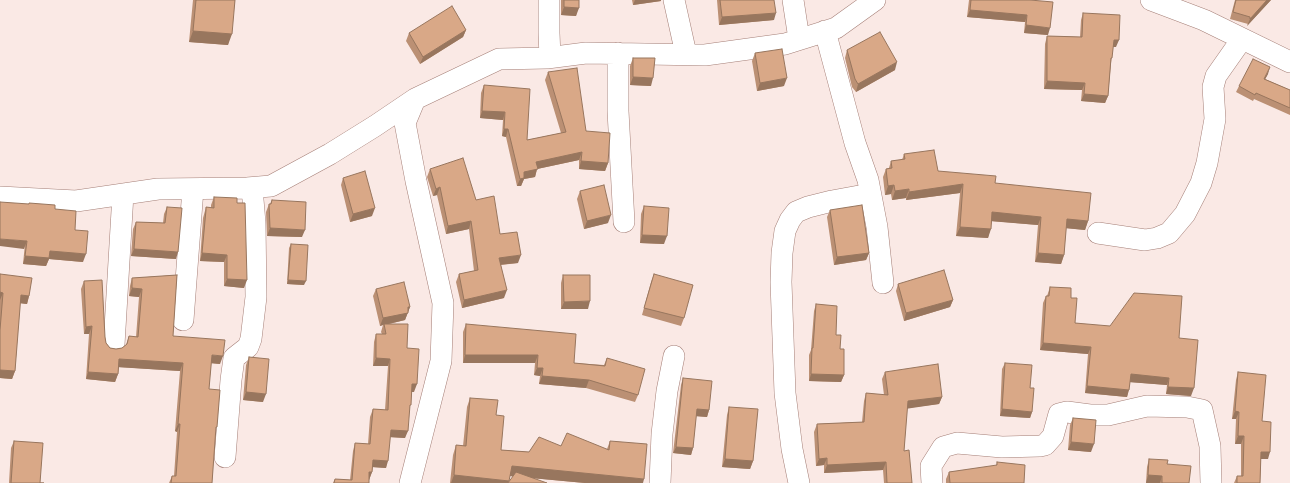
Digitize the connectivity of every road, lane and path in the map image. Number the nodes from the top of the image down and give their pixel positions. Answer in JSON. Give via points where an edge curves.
{"nodes":[{"id":1,"x":550,"y":0,"type":"edge"},
{"id":2,"x":674,"y":0,"type":"edge"},
{"id":3,"x":793,"y":0,"type":"edge"},
{"id":4,"x":875,"y":0,"type":"edge"},
{"id":5,"x":1151,"y":0,"type":"edge"},
{"id":6,"x":825,"y":31,"type":"junction"},
{"id":7,"x":799,"y":39,"type":"junction"},
{"id":8,"x":1242,"y":39,"type":"junction"},
{"id":9,"x":618,"y":53,"type":"junction"},
{"id":10,"x":686,"y":54,"type":"junction"},
{"id":11,"x":550,"y":57,"type":"junction"},
{"id":12,"x":1290,"y":62,"type":"edge"},
{"id":13,"x":415,"y":99,"type":"junction"},
{"id":14,"x":252,"y":188,"type":"junction"},
{"id":15,"x":193,"y":189,"type":"junction"},
{"id":16,"x":123,"y":194,"type":"junction"},
{"id":17,"x":870,"y":194,"type":"junction"},
{"id":18,"x":0,"y":197,"type":"edge"},
{"id":19,"x":624,"y":222,"type":"dead end"},
{"id":20,"x":1098,"y":233,"type":"dead end"},
{"id":21,"x":883,"y":282,"type":"dead end"},
{"id":22,"x":183,"y":320,"type":"dead end"},
{"id":23,"x":114,"y":345,"type":"dead end"},
{"id":24,"x":674,"y":356,"type":"dead end"},
{"id":25,"x":225,"y":457,"type":"dead end"},
{"id":26,"x":410,"y":483,"type":"edge"},
{"id":27,"x":660,"y":483,"type":"edge"},
{"id":28,"x":800,"y":483,"type":"edge"},
{"id":29,"x":932,"y":483,"type":"edge"},
{"id":30,"x":1211,"y":483,"type":"edge"}],
"edges":[{"from":1,"to":11,"type":"street"},
{"from":2,"to":10,"type":"street"},
{"from":3,"to":7,"type":"street"},
{"from":4,"to":6,"type":"street","via":[[836,28]]},
{"from":5,"to":8,"type":"street","via":[[1204,20]]},
{"from":6,"to":7,"type":"street"},
{"from":6,"to":17,"type":"street"},
{"from":7,"to":10,"type":"street","via":[[785,44],[704,55]]},
{"from":8,"to":12,"type":"street"},
{"from":8,"to":20,"type":"street","via":[[1216,76],[1213,87],[1215,119],[1211,149],[1201,183],[1185,214],[1169,233],[1157,238],[1145,240]]},
{"from":9,"to":10,"type":"street"},
{"from":9,"to":11,"type":"street"},
{"from":9,"to":19,"type":"street","via":[[618,111]]},
{"from":11,"to":13,"type":"street","via":[[499,59]]},
{"from":13,"to":14,"type":"street","via":[[356,138],[291,176],[271,186]]},
{"from":13,"to":26,"type":"street","via":[[405,123],[443,303],[441,361]]},
{"from":14,"to":15,"type":"street"},
{"from":14,"to":25,"type":"street","via":[[256,290],[254,318],[248,347],[234,358]]},
{"from":15,"to":16,"type":"street","via":[[158,189]]},
{"from":15,"to":22,"type":"street"},
{"from":16,"to":18,"type":"street","via":[[76,201]]},
{"from":16,"to":23,"type":"street"},
{"from":17,"to":21,"type":"street","via":[[877,227]]},
{"from":17,"to":28,"type":"street","via":[[832,200],[796,212],[785,231],[781,282],[785,393],[792,449]]},
{"from":24,"to":27,"type":"street","via":[[662,434]]},
{"from":29,"to":30,"type":"street","via":[[932,466],[942,447],[957,443],[1002,447],[1046,445],[1054,436],[1059,414],[1067,412],[1108,415],[1148,406],[1202,410],[1210,446]]}]}
